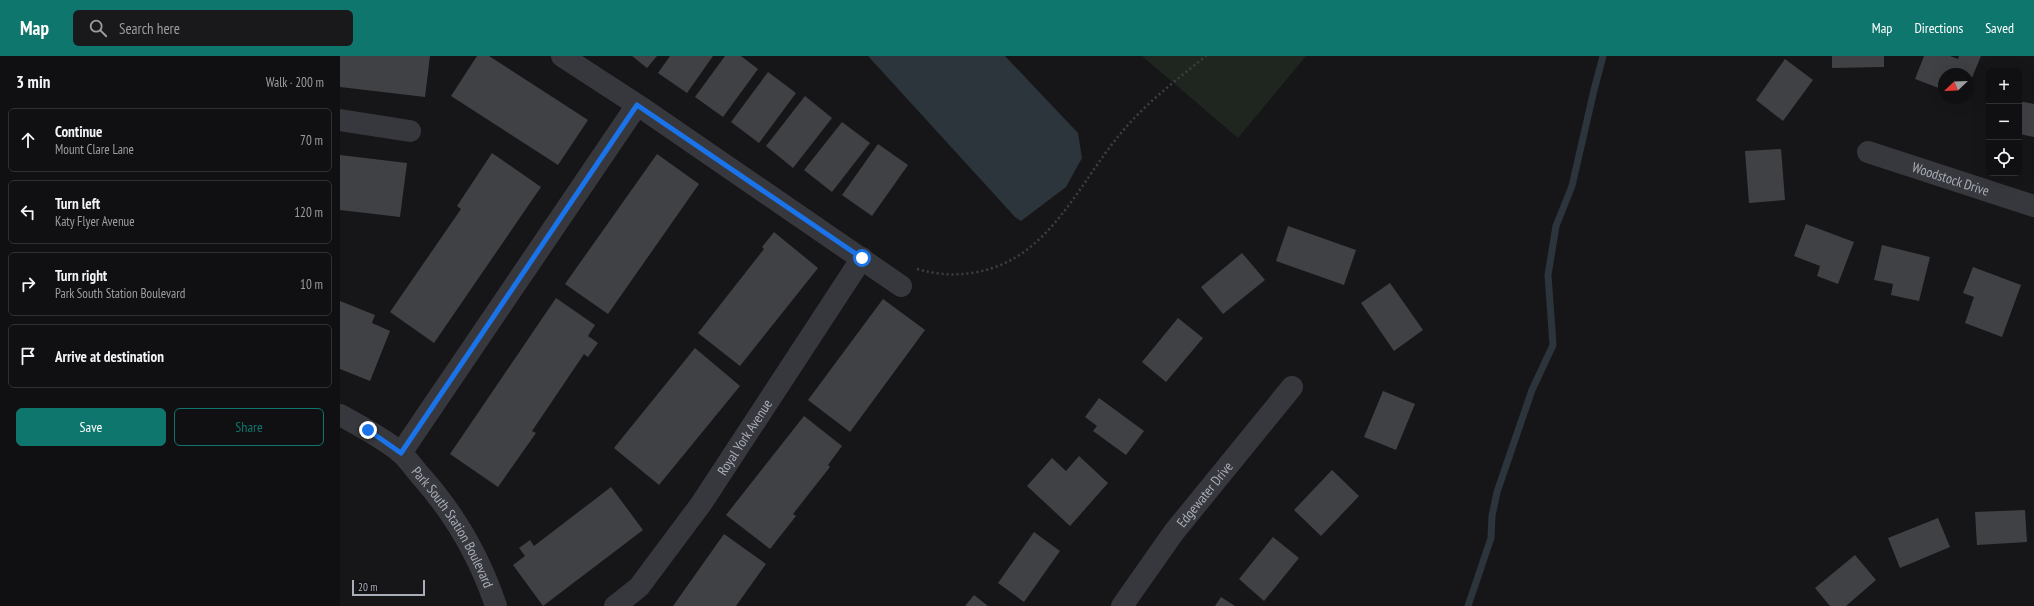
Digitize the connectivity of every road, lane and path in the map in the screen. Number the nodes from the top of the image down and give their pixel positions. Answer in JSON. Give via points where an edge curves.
{"nodes":[{"id":1,"x":562,"y":56,"type":"edge"},
{"id":2,"x":1206,"y":56,"type":"edge"},
{"id":3,"x":637,"y":105,"type":"junction"},
{"id":4,"x":340,"y":120,"type":"edge"},
{"id":5,"x":410,"y":131,"type":"dead end"},
{"id":6,"x":1868,"y":152,"type":"dead end"},
{"id":7,"x":2034,"y":206,"type":"edge"},
{"id":8,"x":862,"y":258,"type":"junction"},
{"id":9,"x":911,"y":268,"type":"dead end"},
{"id":10,"x":901,"y":286,"type":"dead end"},
{"id":11,"x":1292,"y":387,"type":"dead end"},
{"id":12,"x":340,"y":414,"type":"edge"},
{"id":13,"x":401,"y":453,"type":"junction"},
{"id":14,"x":496,"y":606,"type":"edge"},
{"id":15,"x":615,"y":606,"type":"edge"},
{"id":16,"x":1122,"y":606,"type":"edge"}],
"edges":[{"from":1,"to":3,"type":"street"},
{"from":2,"to":9,"type":"path","via":[[1153,99],[1120,133],[1070,204],[1034,245],[1013,260],[990,270],[964,275],[937,275]]},
{"from":3,"to":8,"type":"street"},
{"from":3,"to":13,"type":"street"},
{"from":4,"to":5,"type":"street"},
{"from":6,"to":7,"type":"street","name":"Woodstock Drive"},
{"from":8,"to":10,"type":"street"},
{"from":8,"to":15,"type":"street","name":"Royal York Avenue","via":[[701,504],[640,587]]},
{"from":11,"to":16,"type":"street","name":"Edgewater Drive","via":[[1179,526]]},
{"from":12,"to":13,"type":"street","name":"Park South Station Boulevard"},
{"from":13,"to":14,"type":"street","name":"Park South Station Boulevard","via":[[455,520],[488,582]]}]}
